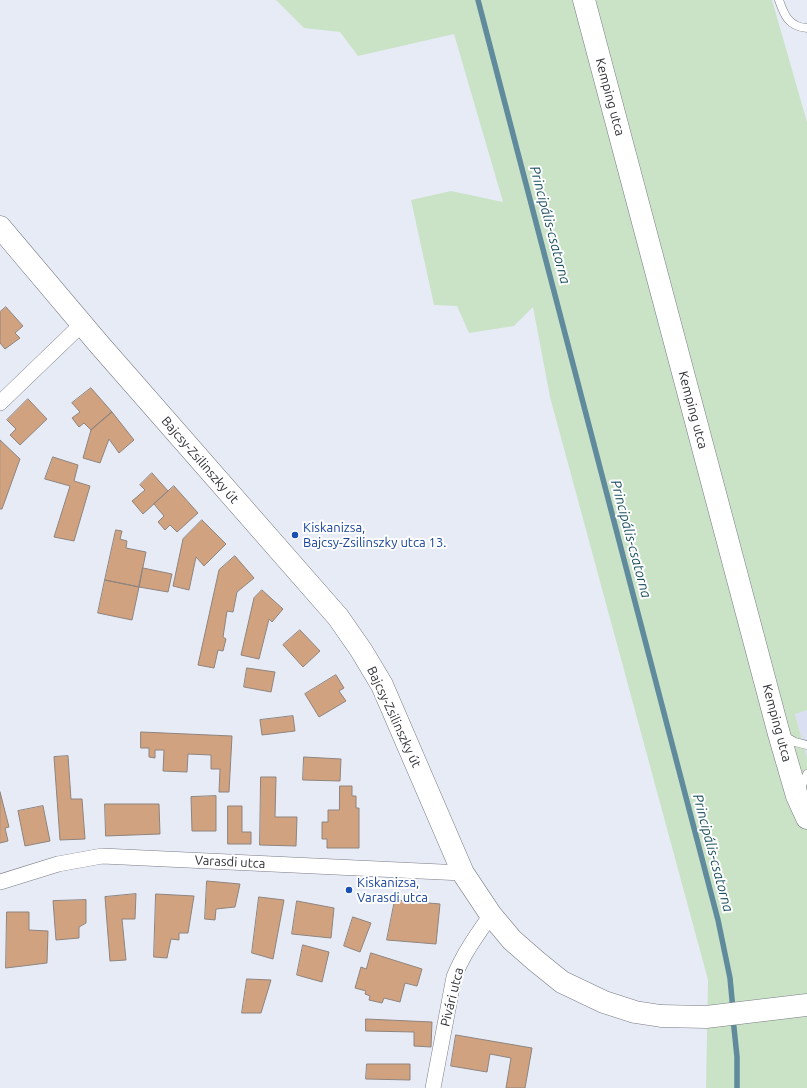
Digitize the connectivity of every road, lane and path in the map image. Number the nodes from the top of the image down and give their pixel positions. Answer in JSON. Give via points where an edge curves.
{"nodes":[{"id":1,"x":584,"y":0,"type":"edge"},
{"id":2,"x":779,"y":0,"type":"edge"},
{"id":3,"x":807,"y":28,"type":"edge"},
{"id":4,"x":0,"y":227,"type":"edge"},
{"id":5,"x":82,"y":324,"type":"junction"},
{"id":6,"x":0,"y":403,"type":"edge"},
{"id":7,"x":779,"y":734,"type":"junction"},
{"id":8,"x":807,"y":745,"type":"edge"},
{"id":9,"x":807,"y":774,"type":"edge"},
{"id":10,"x":797,"y":796,"type":"junction"},
{"id":11,"x":807,"y":818,"type":"edge"},
{"id":12,"x":463,"y":873,"type":"junction"},
{"id":13,"x":0,"y":882,"type":"edge"},
{"id":14,"x":491,"y":915,"type":"junction"},
{"id":15,"x":807,"y":1005,"type":"edge"},
{"id":16,"x":433,"y":1088,"type":"edge"}],
"edges":[{"from":1,"to":7,"type":"street","name":"Kemping utca"},
{"from":2,"to":3,"type":"lane","via":[[791,24]]},
{"from":4,"to":5,"type":"street","name":"Bajcsy-Zsilinszky út"},
{"from":5,"to":6,"type":"street"},
{"from":5,"to":12,"type":"street","name":"Bajcsy-Zsilinszky út","via":[[338,617],[358,645],[382,685]]},
{"from":7,"to":8,"type":"lane"},
{"from":7,"to":10,"type":"street","name":"Kemping utca"},
{"from":9,"to":10,"type":"lane"},
{"from":10,"to":11,"type":"street","name":"Kemping utca"},
{"from":12,"to":13,"type":"street","name":"Varasdi utca","via":[[102,856],[58,864]]},
{"from":12,"to":14,"type":"street","name":"Bajcsy-Zsilinszky út"},
{"from":14,"to":15,"type":"street","name":"Bajcsy-Zsilinszky út","via":[[512,940],[562,982],[582,993],[635,1012],[673,1017],[706,1017]]},
{"from":14,"to":16,"type":"street","name":"Pivári utca","via":[[472,941],[454,977]]}]}
